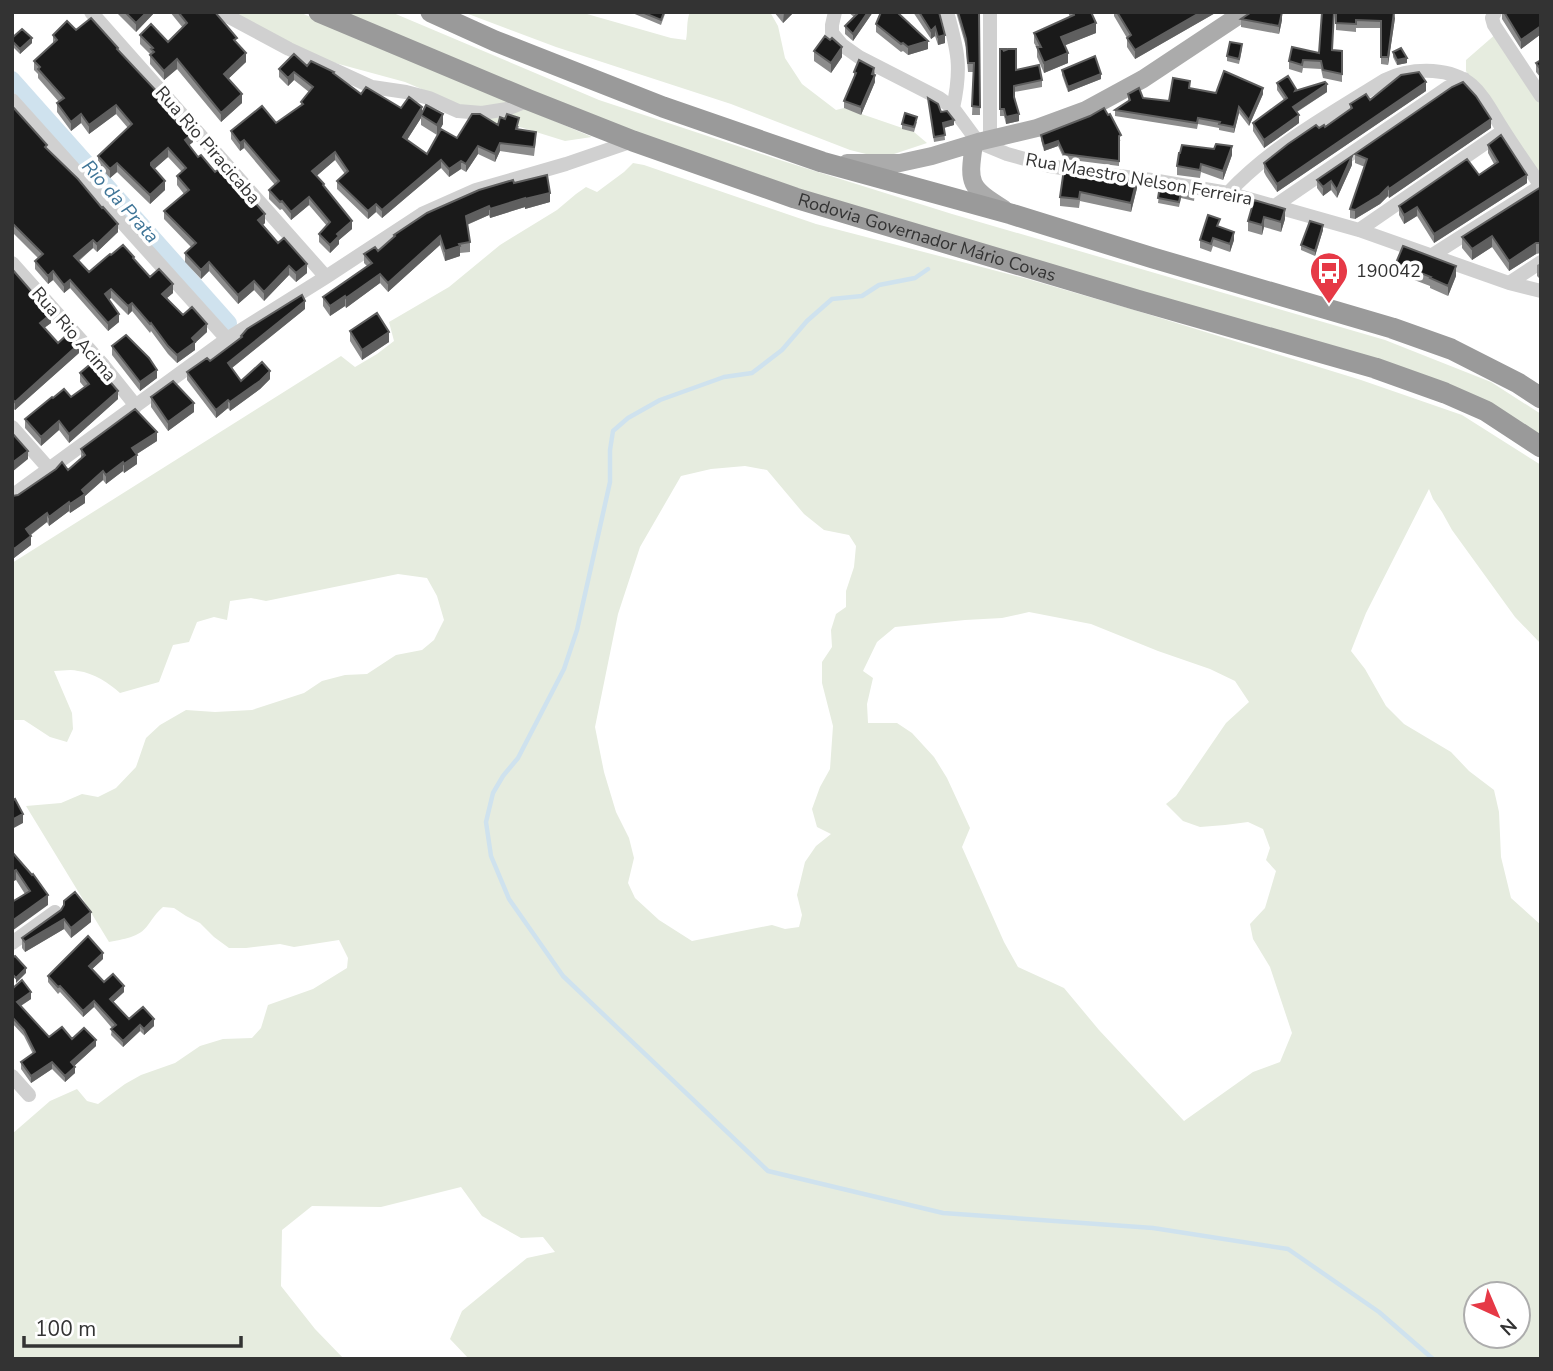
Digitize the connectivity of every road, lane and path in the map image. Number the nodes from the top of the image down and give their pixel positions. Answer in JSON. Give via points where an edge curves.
{"nodes":[{"id":1,"x":91,"y":12,"type":"edge"},
{"id":2,"x":220,"y":12,"type":"edge"},
{"id":3,"x":319,"y":12,"type":"edge"},
{"id":4,"x":431,"y":12,"type":"edge"},
{"id":5,"x":835,"y":12,"type":"edge"},
{"id":6,"x":947,"y":12,"type":"edge"},
{"id":7,"x":990,"y":12,"type":"edge"},
{"id":8,"x":1244,"y":12,"type":"edge"},
{"id":9,"x":1494,"y":17,"type":"edge"},
{"id":10,"x":1464,"y":79,"type":"junction"},
{"id":11,"x":1541,"y":96,"type":"edge"},
{"id":12,"x":12,"y":100,"type":"edge"},
{"id":13,"x":529,"y":100,"type":"junction"},
{"id":14,"x":953,"y":108,"type":"junction"},
{"id":15,"x":1503,"y":131,"type":"junction"},
{"id":16,"x":633,"y":141,"type":"junction"},
{"id":17,"x":981,"y":142,"type":"junction"},
{"id":18,"x":822,"y":162,"type":"junction"},
{"id":19,"x":1541,"y":186,"type":"edge"},
{"id":20,"x":1228,"y":193,"type":"junction"},
{"id":21,"x":1276,"y":205,"type":"junction"},
{"id":22,"x":1012,"y":214,"type":"junction"},
{"id":23,"x":1359,"y":230,"type":"junction"},
{"id":24,"x":1430,"y":256,"type":"junction"},
{"id":25,"x":1541,"y":262,"type":"edge"},
{"id":26,"x":12,"y":263,"type":"edge"},
{"id":27,"x":326,"y":277,"type":"junction"},
{"id":28,"x":1509,"y":283,"type":"junction"},
{"id":29,"x":1541,"y":291,"type":"edge"},
{"id":30,"x":227,"y":339,"type":"junction"},
{"id":31,"x":1541,"y":398,"type":"edge"},
{"id":32,"x":136,"y":406,"type":"junction"},
{"id":33,"x":12,"y":427,"type":"edge"},
{"id":34,"x":1541,"y":447,"type":"edge"},
{"id":35,"x":50,"y":470,"type":"junction"},
{"id":36,"x":12,"y":496,"type":"edge"},
{"id":37,"x":55,"y":912,"type":"edge"},
{"id":38,"x":12,"y":943,"type":"edge"},
{"id":39,"x":12,"y":1076,"type":"edge"},
{"id":40,"x":29,"y":1096,"type":"dead end"}],
"edges":[{"from":1,"to":27,"type":"street","name":"Rua Rio Piracicaba"},
{"from":2,"to":13,"type":"street","via":[[372,88],[407,92],[458,111],[482,113]]},
{"from":3,"to":13,"type":"highway","name":"Rodovia Governador Mário Covas"},
{"from":4,"to":18,"type":"highway","via":[[663,107]]},
{"from":5,"to":14,"type":"street","via":[[832,33],[842,45]]},
{"from":6,"to":14,"type":"street","via":[[959,68]]},
{"from":7,"to":17,"type":"street"},
{"from":8,"to":17,"type":"main road","via":[[1107,100],[1061,120]]},
{"from":9,"to":11,"type":"street"},
{"from":10,"to":15,"type":"street"},
{"from":10,"to":20,"type":"street","via":[[1451,73],[1415,70],[1385,80],[1280,147]]},
{"from":10,"to":21,"type":"street"},
{"from":12,"to":30,"type":"street"},
{"from":13,"to":16,"type":"highway","name":"Rodovia Governador Mário Covas"},
{"from":14,"to":17,"type":"street"},
{"from":15,"to":19,"type":"street"},
{"from":15,"to":23,"type":"street"},
{"from":16,"to":27,"type":"street","via":[[437,206]]},
{"from":16,"to":34,"type":"highway","name":"Rodovia Governador Mário Covas","via":[[807,202],[1376,368],[1486,411]]},
{"from":17,"to":18,"type":"main road","via":[[900,163]]},
{"from":17,"to":20,"type":"street","name":"Rua Maestro Nelson Ferreira","via":[[1042,164]]},
{"from":17,"to":22,"type":"main road","via":[[971,169],[973,183]]},
{"from":18,"to":22,"type":"highway"},
{"from":19,"to":24,"type":"street"},
{"from":20,"to":21,"type":"street","name":"Rua Maestro Nelson Ferreira"},
{"from":21,"to":23,"type":"street","name":"Rua Maestro Nelson Ferreira"},
{"from":22,"to":31,"type":"highway","via":[[1416,336],[1451,349]]},
{"from":23,"to":24,"type":"street","name":"Rua Maestro Nelson Ferreira"},
{"from":24,"to":28,"type":"street","name":"Rua Maestro Nelson Ferreira"},
{"from":25,"to":28,"type":"street"},
{"from":26,"to":32,"type":"street","name":"Rua Rio Acima"},
{"from":27,"to":30,"type":"street"},
{"from":28,"to":29,"type":"street","name":"Rua Maestro Nelson Ferreira"},
{"from":30,"to":32,"type":"street"},
{"from":32,"to":35,"type":"street"},
{"from":33,"to":35,"type":"street"},
{"from":35,"to":36,"type":"street"},
{"from":37,"to":38,"type":"street"},
{"from":39,"to":40,"type":"street"}]}
